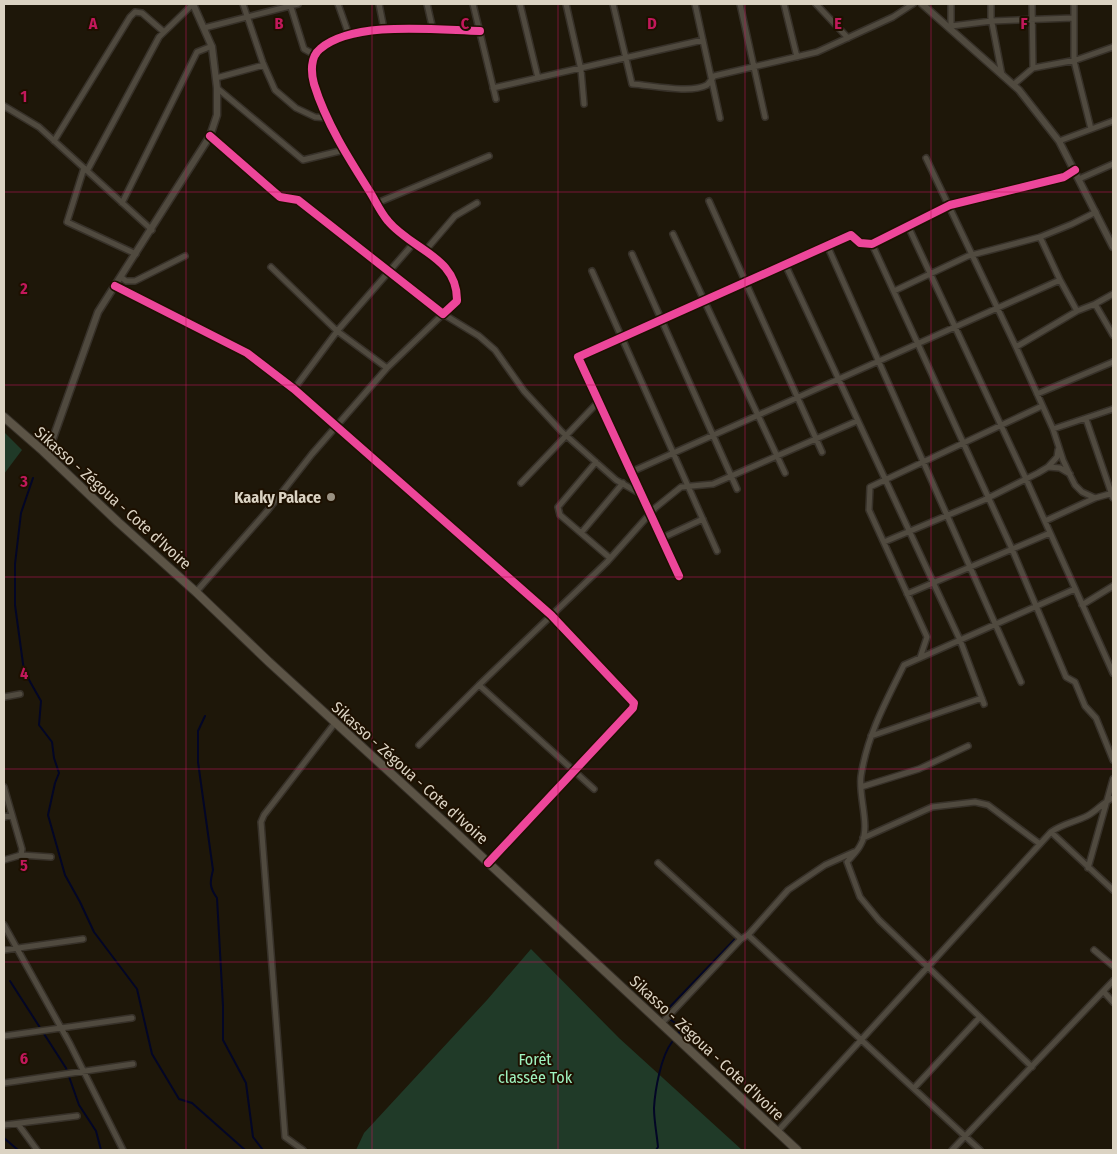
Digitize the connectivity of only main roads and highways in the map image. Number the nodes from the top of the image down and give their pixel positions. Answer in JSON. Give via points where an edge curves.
{"nodes":[{"id":1,"x":4,"y":417,"type":"edge"},
{"id":2,"x":797,"y":1150,"type":"edge"}],
"edges":[{"from":1,"to":2,"type":"highway","name":"Sikasso - Zégoua - Cote d'Ivoire"}]}
